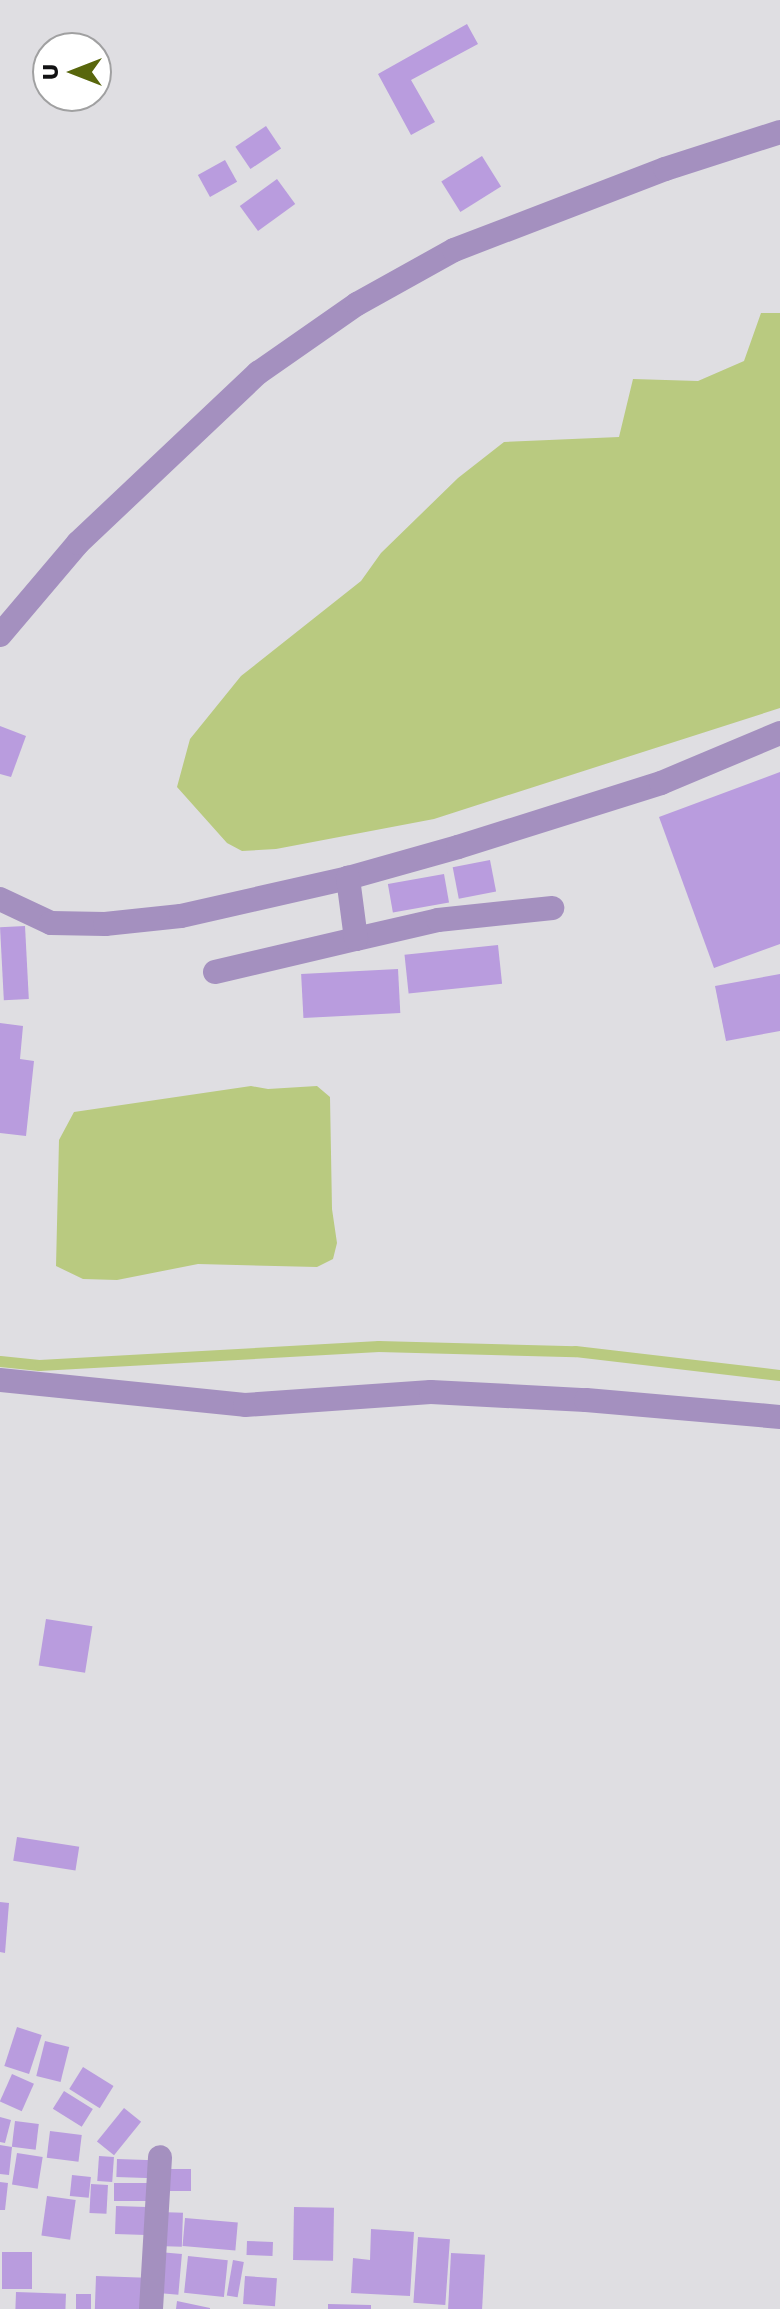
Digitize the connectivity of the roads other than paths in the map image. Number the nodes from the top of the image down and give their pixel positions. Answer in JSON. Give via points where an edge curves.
{"nodes":[{"id":1,"x":780,"y":132,"type":"edge"},
{"id":2,"x":0,"y":635,"type":"edge"},
{"id":3,"x":780,"y":733,"type":"edge"},
{"id":4,"x":348,"y":878,"type":"junction"},
{"id":5,"x":0,"y":899,"type":"edge"},
{"id":6,"x":552,"y":908,"type":"dead end"},
{"id":7,"x":356,"y":939,"type":"junction"},
{"id":8,"x":215,"y":972,"type":"dead end"},
{"id":9,"x":0,"y":1380,"type":"edge"},
{"id":10,"x":780,"y":1417,"type":"edge"},
{"id":11,"x":160,"y":2157,"type":"dead end"},
{"id":12,"x":151,"y":2309,"type":"edge"}],
"edges":[{"from":1,"to":2,"type":"street","via":[[665,169],[454,250],[357,304],[258,373],[78,543]]},
{"from":3,"to":4,"type":"street","via":[[661,783]]},
{"from":4,"to":5,"type":"street","via":[[181,916],[105,924],[51,923]]},
{"from":4,"to":7,"type":"street"},
{"from":6,"to":7,"type":"street","via":[[438,920]]},
{"from":7,"to":8,"type":"street"},
{"from":9,"to":10,"type":"street","via":[[245,1405],[431,1392]]},
{"from":11,"to":12,"type":"street"}]}
